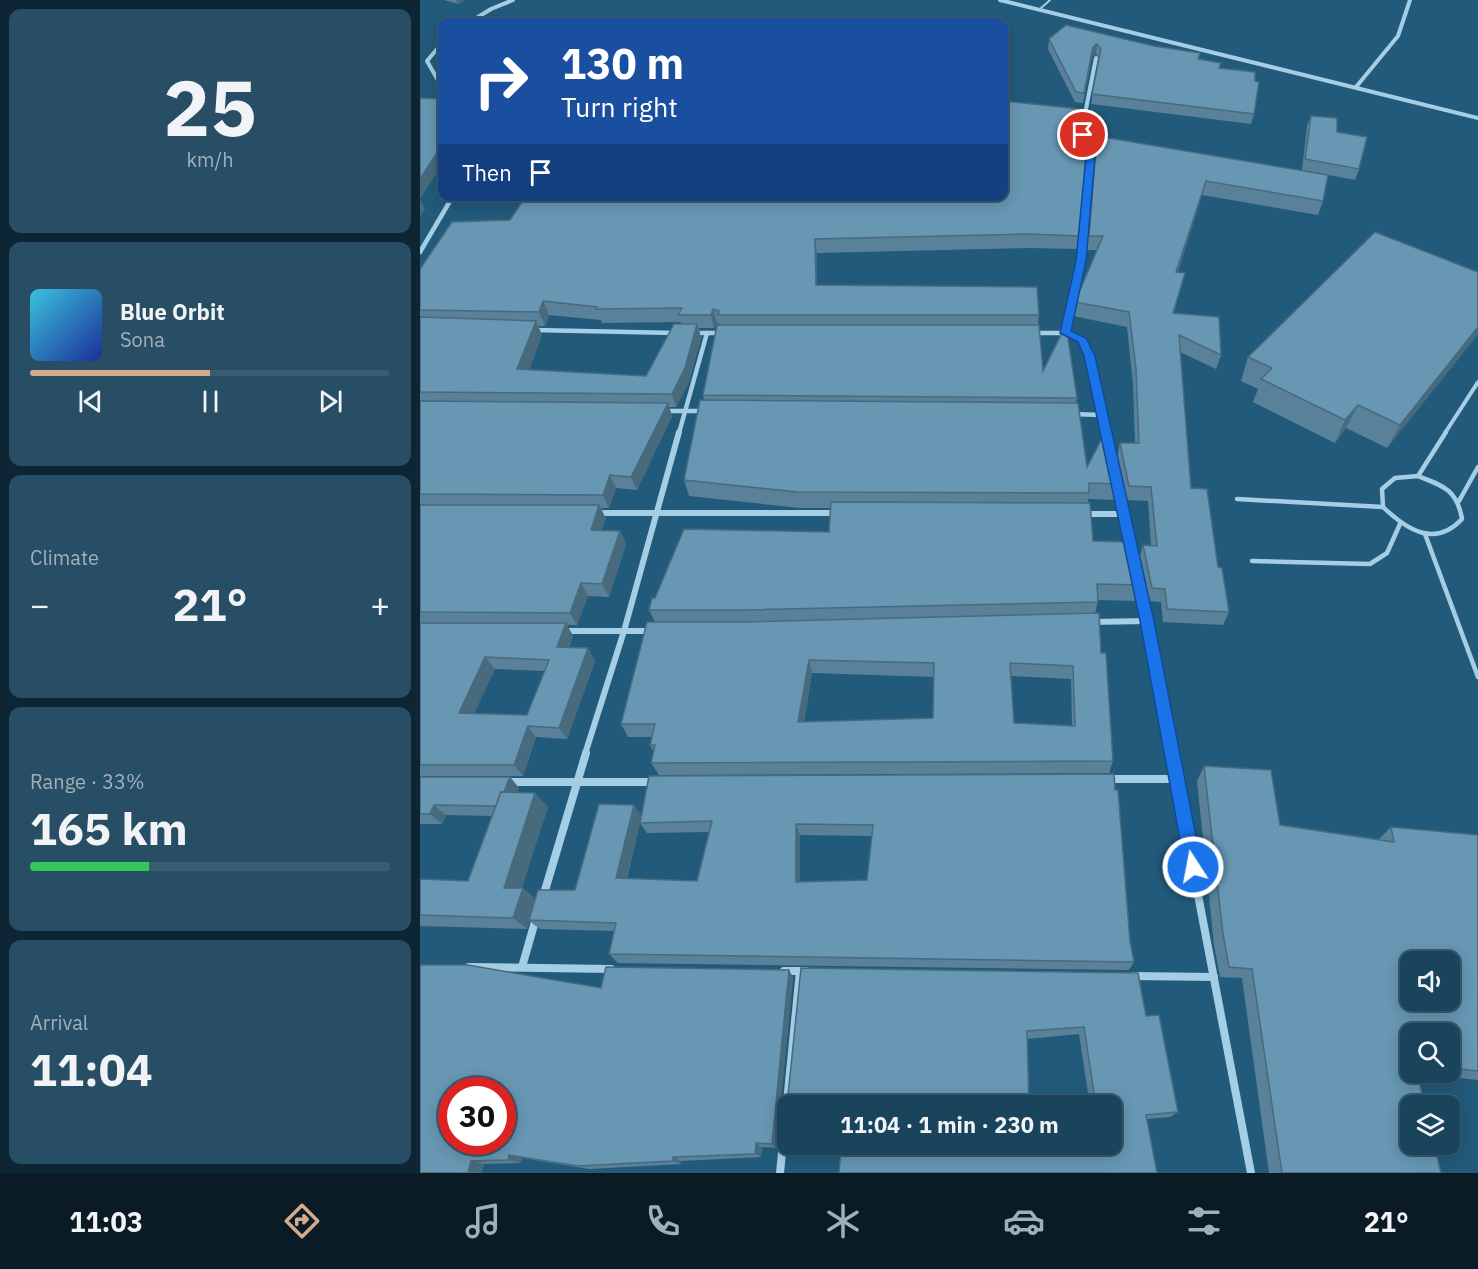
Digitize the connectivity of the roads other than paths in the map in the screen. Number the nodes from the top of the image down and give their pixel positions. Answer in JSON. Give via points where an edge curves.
{"nodes":[{"id":1,"x":513,"y":0,"type":"edge"},
{"id":2,"x":1000,"y":0,"type":"edge"},
{"id":3,"x":1050,"y":0,"type":"edge"},
{"id":4,"x":1410,"y":0,"type":"edge"},
{"id":5,"x":1040,"y":9,"type":"junction"},
{"id":6,"x":476,"y":18,"type":"edge"},
{"id":7,"x":438,"y":48,"type":"edge"},
{"id":8,"x":1096,"y":58,"type":"edge"},
{"id":9,"x":438,"y":80,"type":"edge"},
{"id":10,"x":1356,"y":87,"type":"junction"},
{"id":11,"x":1478,"y":118,"type":"edge"},
{"id":12,"x":450,"y":201,"type":"edge"},
{"id":13,"x":420,"y":252,"type":"edge"},
{"id":14,"x":522,"y":329,"type":"edge"},
{"id":15,"x":707,"y":333,"type":"junction"},
{"id":16,"x":731,"y":333,"type":"edge"},
{"id":17,"x":1030,"y":333,"type":"edge"},
{"id":18,"x":1065,"y":333,"type":"junction"},
{"id":19,"x":1478,"y":382,"type":"edge"},
{"id":20,"x":651,"y":411,"type":"edge"},
{"id":21,"x":686,"y":411,"type":"junction"},
{"id":22,"x":710,"y":411,"type":"edge"},
{"id":23,"x":1066,"y":414,"type":"edge"},
{"id":24,"x":1102,"y":415,"type":"junction"},
{"id":25,"x":1111,"y":459,"type":"edge"},
{"id":26,"x":1478,"y":467,"type":"edge"},
{"id":27,"x":1114,"y":470,"type":"edge"},
{"id":28,"x":1418,"y":476,"type":"junction"},
{"id":29,"x":1237,"y":499,"type":"dead end"},
{"id":30,"x":1460,"y":501,"type":"junction"},
{"id":31,"x":1383,"y":507,"type":"junction"},
{"id":32,"x":586,"y":513,"type":"edge"},
{"id":33,"x":657,"y":513,"type":"junction"},
{"id":34,"x":849,"y":513,"type":"edge"},
{"id":35,"x":1076,"y":514,"type":"edge"},
{"id":36,"x":1124,"y":514,"type":"junction"},
{"id":37,"x":1400,"y":524,"type":"junction"},
{"id":38,"x":1425,"y":534,"type":"junction"},
{"id":39,"x":1133,"y":557,"type":"edge"},
{"id":40,"x":1252,"y":561,"type":"dead end"},
{"id":41,"x":1137,"y":578,"type":"edge"},
{"id":42,"x":1147,"y":621,"type":"junction"},
{"id":43,"x":1088,"y":622,"type":"edge"},
{"id":44,"x":552,"y":631,"type":"edge"},
{"id":45,"x":624,"y":631,"type":"junction"},
{"id":46,"x":658,"y":631,"type":"edge"},
{"id":47,"x":1478,"y":677,"type":"edge"},
{"id":48,"x":1094,"y":779,"type":"edge"},
{"id":49,"x":1177,"y":779,"type":"junction"},
{"id":50,"x":504,"y":782,"type":"edge"},
{"id":51,"x":658,"y":782,"type":"edge"},
{"id":52,"x":576,"y":783,"type":"junction"},
{"id":53,"x":541,"y":902,"type":"edge"},
{"id":54,"x":538,"y":913,"type":"edge"},
{"id":55,"x":461,"y":967,"type":"edge"},
{"id":56,"x":522,"y":967,"type":"junction"},
{"id":57,"x":626,"y":969,"type":"edge"},
{"id":58,"x":777,"y":971,"type":"edge"},
{"id":59,"x":800,"y":971,"type":"junction"},
{"id":60,"x":812,"y":971,"type":"edge"},
{"id":61,"x":1119,"y":976,"type":"edge"},
{"id":62,"x":1214,"y":977,"type":"junction"},
{"id":63,"x":780,"y":1173,"type":"edge"},
{"id":64,"x":1251,"y":1173,"type":"edge"}],
"edges":[{"from":1,"to":6,"type":"street"},
{"from":2,"to":5,"type":"street"},
{"from":3,"to":5,"type":"lane"},
{"from":4,"to":10,"type":"street","via":[[1398,36]]},
{"from":5,"to":10,"type":"street"},
{"from":7,"to":9,"type":"street","via":[[427,61]]},
{"from":8,"to":18,"type":"street","via":[[1083,129],[1092,145],[1081,261]]},
{"from":10,"to":11,"type":"street"},
{"from":12,"to":13,"type":"street"},
{"from":14,"to":15,"type":"street"},
{"from":15,"to":16,"type":"street"},
{"from":15,"to":21,"type":"street"},
{"from":17,"to":18,"type":"street"},
{"from":18,"to":24,"type":"street","via":[[1082,340],[1086,348]]},
{"from":19,"to":28,"type":"lane"},
{"from":20,"to":21,"type":"street"},
{"from":21,"to":22,"type":"street"},
{"from":21,"to":33,"type":"street"},
{"from":23,"to":24,"type":"street"},
{"from":24,"to":25,"type":"street"},
{"from":26,"to":30,"type":"lane"},
{"from":27,"to":36,"type":"street"},
{"from":28,"to":30,"type":"lane","via":[[1442,485]]},
{"from":28,"to":31,"type":"lane","via":[[1395,478],[1382,489]]},
{"from":29,"to":31,"type":"lane"},
{"from":30,"to":38,"type":"lane","via":[[1462,519],[1449,532]]},
{"from":31,"to":37,"type":"lane"},
{"from":32,"to":33,"type":"street"},
{"from":33,"to":34,"type":"street"},
{"from":33,"to":45,"type":"street"},
{"from":35,"to":36,"type":"street"},
{"from":36,"to":39,"type":"street"},
{"from":37,"to":38,"type":"lane"},
{"from":37,"to":40,"type":"lane","via":[[1384,559],[1370,564]]},
{"from":38,"to":47,"type":"lane"},
{"from":41,"to":42,"type":"street"},
{"from":42,"to":43,"type":"street"},
{"from":42,"to":49,"type":"street"},
{"from":44,"to":45,"type":"street"},
{"from":45,"to":46,"type":"street"},
{"from":45,"to":52,"type":"street"},
{"from":48,"to":49,"type":"street"},
{"from":49,"to":62,"type":"street"},
{"from":50,"to":52,"type":"street"},
{"from":51,"to":52,"type":"street"},
{"from":52,"to":53,"type":"street"},
{"from":54,"to":56,"type":"street"},
{"from":55,"to":56,"type":"street"},
{"from":56,"to":57,"type":"street"},
{"from":58,"to":59,"type":"street"},
{"from":59,"to":60,"type":"street"},
{"from":59,"to":63,"type":"street"},
{"from":61,"to":62,"type":"street"},
{"from":62,"to":64,"type":"street"}]}
